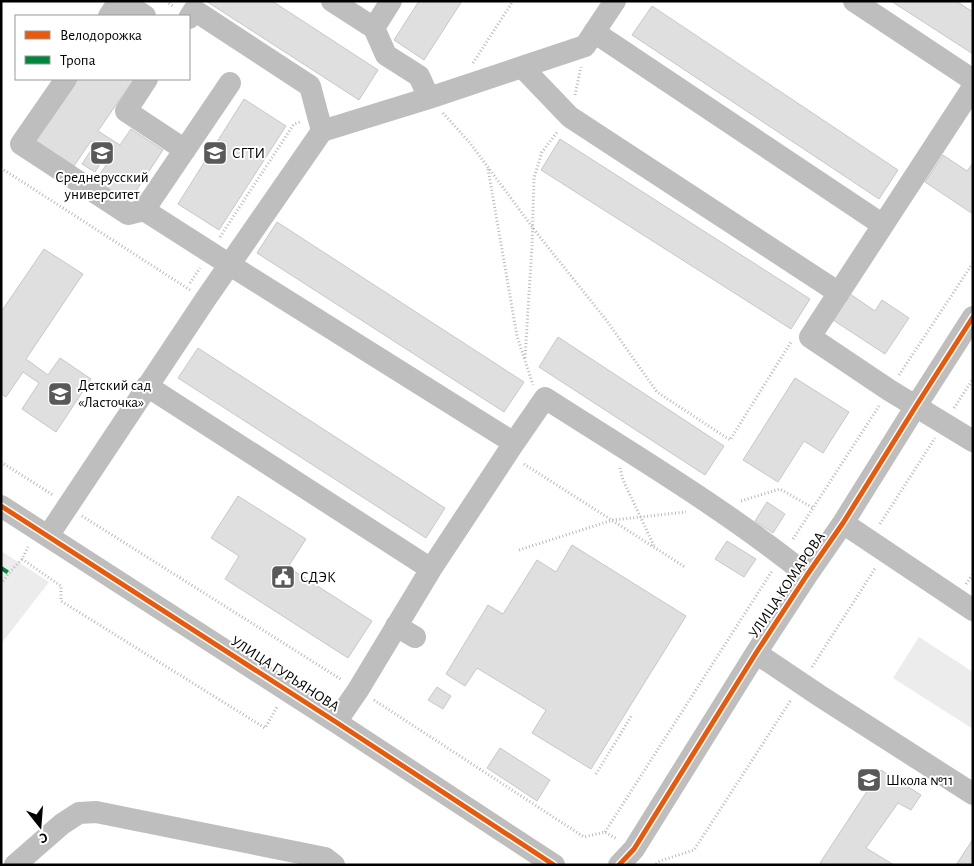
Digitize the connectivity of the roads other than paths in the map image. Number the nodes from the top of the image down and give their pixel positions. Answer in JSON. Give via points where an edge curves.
{"nodes":[{"id":1,"x":120,"y":1,"type":"edge"},
{"id":2,"x":332,"y":1,"type":"edge"},
{"id":3,"x":391,"y":1,"type":"edge"},
{"id":4,"x":615,"y":1,"type":"edge"},
{"id":5,"x":854,"y":1,"type":"edge"},
{"id":6,"x":110,"y":15,"type":"edge"},
{"id":7,"x":142,"y":15,"type":"edge"},
{"id":8,"x":190,"y":16,"type":"edge"},
{"id":9,"x":374,"y":28,"type":"junction"},
{"id":10,"x":590,"y":39,"type":"junction"},
{"id":11,"x":522,"y":67,"type":"junction"},
{"id":12,"x":65,"y":80,"type":"edge"},
{"id":13,"x":146,"y":80,"type":"edge"},
{"id":14,"x":973,"y":80,"type":"edge"},
{"id":15,"x":230,"y":83,"type":"dead end"},
{"id":16,"x":973,"y":87,"type":"edge"},
{"id":17,"x":430,"y":98,"type":"junction"},
{"id":18,"x":322,"y":130,"type":"junction"},
{"id":19,"x":184,"y":150,"type":"junction"},
{"id":20,"x":144,"y":210,"type":"junction"},
{"id":21,"x":883,"y":225,"type":"junction"},
{"id":22,"x":230,"y":265,"type":"junction"},
{"id":23,"x":839,"y":293,"type":"junction"},
{"id":24,"x":973,"y":317,"type":"edge"},
{"id":25,"x":147,"y":386,"type":"junction"},
{"id":26,"x":916,"y":406,"type":"junction"},
{"id":27,"x":973,"y":441,"type":"edge"},
{"id":28,"x":511,"y":448,"type":"junction"},
{"id":29,"x":1,"y":506,"type":"edge"},
{"id":30,"x":843,"y":523,"type":"junction"},
{"id":31,"x":48,"y":536,"type":"junction"},
{"id":32,"x":430,"y":569,"type":"junction"},
{"id":33,"x":807,"y":575,"type":"junction"},
{"id":34,"x":973,"y":610,"type":"edge"},
{"id":35,"x":756,"y":653,"type":"junction"},
{"id":36,"x":336,"y":722,"type":"junction"},
{"id":37,"x":973,"y":794,"type":"edge"},
{"id":38,"x":265,"y":855,"type":"edge"},
{"id":39,"x":15,"y":865,"type":"edge"},
{"id":40,"x":334,"y":865,"type":"edge"},
{"id":41,"x":554,"y":865,"type":"edge"},
{"id":42,"x":619,"y":865,"type":"edge"}],
"edges":[{"from":1,"to":6,"type":"street"},
{"from":1,"to":7,"type":"street"},
{"from":2,"to":9,"type":"street"},
{"from":3,"to":9,"type":"street"},
{"from":4,"to":10,"type":"street"},
{"from":5,"to":14,"type":"street"},
{"from":8,"to":18,"type":"street","via":[[194,10],[310,86]]},
{"from":9,"to":17,"type":"street","via":[[386,55],[419,76]]},
{"from":10,"to":11,"type":"street"},
{"from":10,"to":21,"type":"street"},
{"from":11,"to":17,"type":"street"},
{"from":11,"to":23,"type":"street","via":[[570,117]]},
{"from":12,"to":20,"type":"street","via":[[22,144],[128,214]]},
{"from":13,"to":19,"type":"street","via":[[126,111]]},
{"from":15,"to":19,"type":"street"},
{"from":16,"to":21,"type":"street"},
{"from":17,"to":18,"type":"street"},
{"from":18,"to":22,"type":"street"},
{"from":19,"to":20,"type":"street"},
{"from":20,"to":22,"type":"street"},
{"from":21,"to":23,"type":"street"},
{"from":22,"to":25,"type":"street"},
{"from":22,"to":28,"type":"street"},
{"from":23,"to":26,"type":"street","via":[[810,337]]},
{"from":24,"to":26,"type":"street","name":"УЛИЦА КОМАРОВА"},
{"from":25,"to":31,"type":"street"},
{"from":25,"to":32,"type":"street"},
{"from":26,"to":27,"type":"street"},
{"from":26,"to":30,"type":"street","name":"УЛИЦА КОМАРОВА"},
{"from":28,"to":32,"type":"street"},
{"from":28,"to":33,"type":"street","via":[[545,398],[718,509]]},
{"from":29,"to":31,"type":"street","name":"УЛИЦА ГУРЬЯНОВА"},
{"from":30,"to":33,"type":"street","name":"УЛИЦА КОМАРОВА"},
{"from":30,"to":34,"type":"street"},
{"from":31,"to":36,"type":"street","name":"УЛИЦА ГУРЬЯНОВА"},
{"from":32,"to":36,"type":"street","via":[[406,632]]},
{"from":33,"to":35,"type":"street","name":"УЛИЦА КОМАРОВА"},
{"from":35,"to":37,"type":"street"},
{"from":35,"to":42,"type":"street","name":"УЛИЦА КОМАРОВА","via":[[634,849]]},
{"from":36,"to":41,"type":"street","name":"УЛИЦА ГУРЬЯНОВА"},
{"from":38,"to":39,"type":"street","via":[[96,812],[79,813],[62,824]]},
{"from":38,"to":40,"type":"street","via":[[325,858]]}]}
